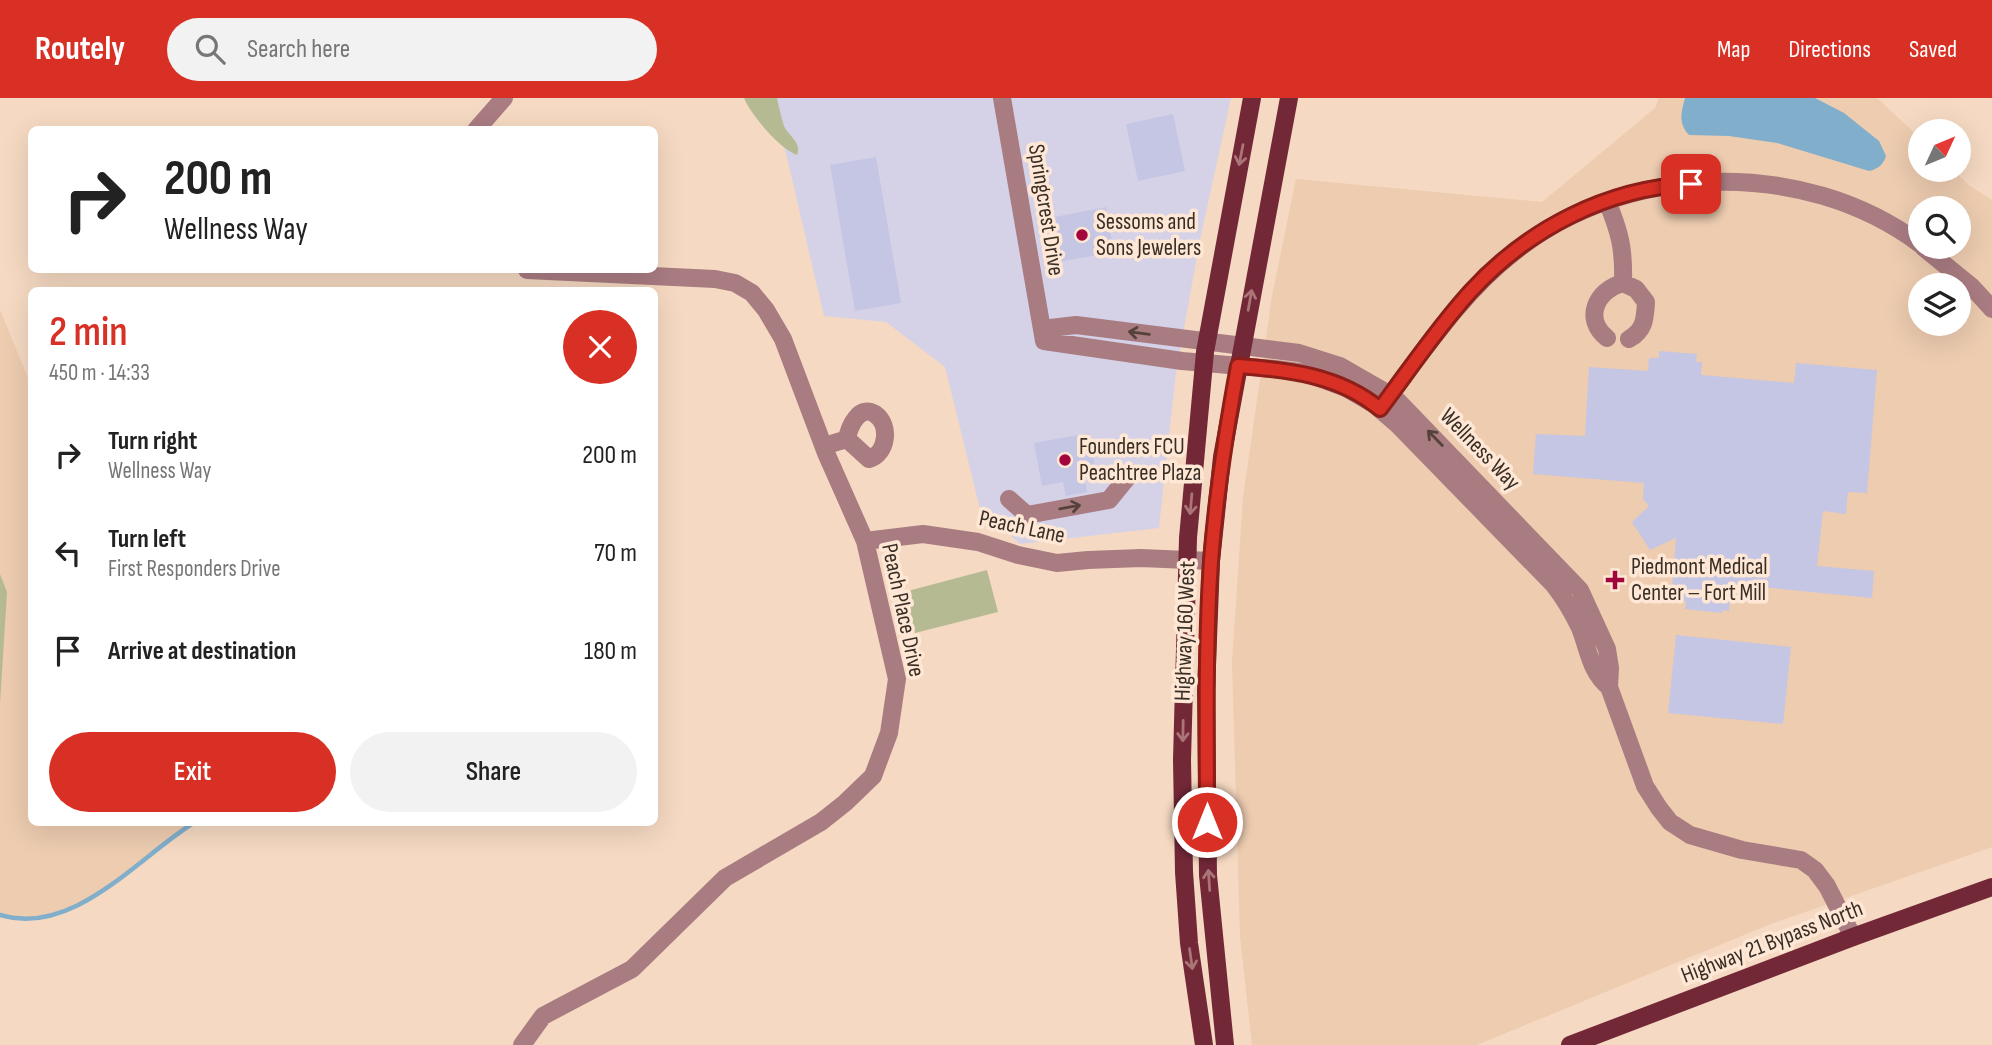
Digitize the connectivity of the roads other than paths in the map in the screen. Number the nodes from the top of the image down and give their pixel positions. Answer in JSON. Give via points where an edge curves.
{"nodes":[{"id":1,"x":504,"y":98,"type":"edge"},
{"id":2,"x":1002,"y":98,"type":"edge"},
{"id":3,"x":1252,"y":98,"type":"edge"},
{"id":4,"x":1289,"y":98,"type":"edge"},
{"id":5,"x":480,"y":126,"type":"edge"},
{"id":6,"x":1607,"y":201,"type":"junction"},
{"id":7,"x":1908,"y":236,"type":"edge"},
{"id":8,"x":1940,"y":259,"type":"edge"},
{"id":9,"x":590,"y":273,"type":"edge"},
{"id":10,"x":1623,"y":283,"type":"junction"},
{"id":11,"x":1992,"y":309,"type":"edge"},
{"id":12,"x":1043,"y":335,"type":"junction"},
{"id":13,"x":1607,"y":338,"type":"dead end"},
{"id":14,"x":1629,"y":339,"type":"dead end"},
{"id":15,"x":1207,"y":340,"type":"junction"},
{"id":16,"x":1235,"y":344,"type":"junction"},
{"id":17,"x":1204,"y":363,"type":"junction"},
{"id":18,"x":1230,"y":365,"type":"junction"},
{"id":19,"x":1385,"y":402,"type":"junction"},
{"id":20,"x":847,"y":439,"type":"dead end"},
{"id":21,"x":824,"y":446,"type":"junction"},
{"id":22,"x":1434,"y":461,"type":"junction"},
{"id":23,"x":1131,"y":473,"type":"dead end"},
{"id":24,"x":1009,"y":499,"type":"dead end"},
{"id":25,"x":1507,"y":512,"type":"junction"},
{"id":26,"x":865,"y":541,"type":"junction"},
{"id":27,"x":1538,"y":556,"type":"junction"},
{"id":28,"x":1187,"y":559,"type":"junction"},
{"id":29,"x":1211,"y":561,"type":"junction"},
{"id":30,"x":1554,"y":585,"type":"junction"},
{"id":31,"x":1600,"y":632,"type":"junction"},
{"id":32,"x":1609,"y":687,"type":"junction"},
{"id":33,"x":1992,"y":887,"type":"edge"},
{"id":34,"x":1853,"y":937,"type":"junction"},
{"id":35,"x":1229,"y":1044,"type":"edge"},
{"id":36,"x":522,"y":1045,"type":"edge"},
{"id":37,"x":1204,"y":1045,"type":"edge"},
{"id":38,"x":1570,"y":1045,"type":"edge"}],
"edges":[{"from":1,"to":5,"type":"street"},
{"from":2,"to":12,"type":"street","name":"Springcrest Drive"},
{"from":3,"to":15,"type":"main road","name":"Highway 160 West","one_way":true},
{"from":16,"to":4,"type":"main road","name":"Highway 160 West","one_way":true},
{"from":6,"to":7,"type":"street","via":[[1672,185],[1710,182],[1783,187],[1833,199],[1886,221]]},
{"from":6,"to":10,"type":"street","via":[[1624,252]]},
{"from":6,"to":19,"type":"street","via":[[1572,214],[1511,254],[1454,311]]},
{"from":8,"to":11,"type":"street"},
{"from":9,"to":21,"type":"street","name":"Peach Place Drive","via":[[715,279],[752,293],[783,339]]},
{"from":10,"to":13,"type":"street","via":[[1612,286],[1596,303],[1598,331]]},
{"from":10,"to":14,"type":"street","via":[[1636,289],[1646,302],[1644,324]]},
{"from":15,"to":12,"type":"street","one_way":true,"via":[[1076,325]]},
{"from":12,"to":17,"type":"street"},
{"from":15,"to":16,"type":"street"},
{"from":15,"to":17,"type":"main road","name":"Highway 160 West"},
{"from":16,"to":18,"type":"main road","name":"Highway 160 West"},
{"from":16,"to":19,"type":"street","name":"Wellness Way","via":[[1324,360],[1364,378]]},
{"from":17,"to":18,"type":"street"},
{"from":17,"to":28,"type":"main road","name":"Highway 160 West","one_way":true},
{"from":18,"to":19,"type":"street","name":"Wellness Way","via":[[1328,380]]},
{"from":18,"to":29,"type":"main road","name":"Highway 160 West"},
{"from":19,"to":22,"type":"street","name":"Wellness Way"},
{"from":25,"to":19,"type":"street","name":"Wellness Way","one_way":true},
{"from":20,"to":21,"type":"street"},
{"from":21,"to":26,"type":"street","name":"Peach Place Drive"},
{"from":22,"to":25,"type":"street","via":[[1487,507]]},
{"from":22,"to":27,"type":"street","name":"Wellness Way"},
{"from":24,"to":23,"type":"street","one_way":true,"via":[[1027,515],[1109,500]]},
{"from":25,"to":27,"type":"street","name":"Wellness Way"},
{"from":26,"to":28,"type":"street","name":"Peach Lane","via":[[923,534],[978,542],[1057,564]]},
{"from":26,"to":36,"type":"street","name":"Peach Place Drive","via":[[897,679],[889,733],[873,776],[821,822],[725,878],[632,969],[543,1016]]},
{"from":27,"to":30,"type":"street","name":"Wellness Way"},
{"from":27,"to":31,"type":"street","name":"Wellness Way","via":[[1580,590]]},
{"from":28,"to":29,"type":"street","name":"Peach Lane"},
{"from":28,"to":37,"type":"main road","name":"Highway 160 West","one_way":true,"via":[[1184,872]]},
{"from":35,"to":29,"type":"main road","name":"Highway 160 West","one_way":true,"via":[[1208,875],[1206,691]]},
{"from":30,"to":31,"type":"street","via":[[1574,599],[1590,628]]},
{"from":30,"to":32,"type":"street","name":"Wellness Way","via":[[1579,626],[1597,677]]},
{"from":31,"to":32,"type":"street","name":"Wellness Way","via":[[1611,668]]},
{"from":32,"to":34,"type":"street","name":"Wellness Way","via":[[1645,786],[1671,822],[1690,835],[1801,860],[1827,886]]},
{"from":33,"to":34,"type":"main road","name":"Highway 21 Bypass North"},
{"from":34,"to":38,"type":"main road","name":"Highway 21 Bypass North"}]}
